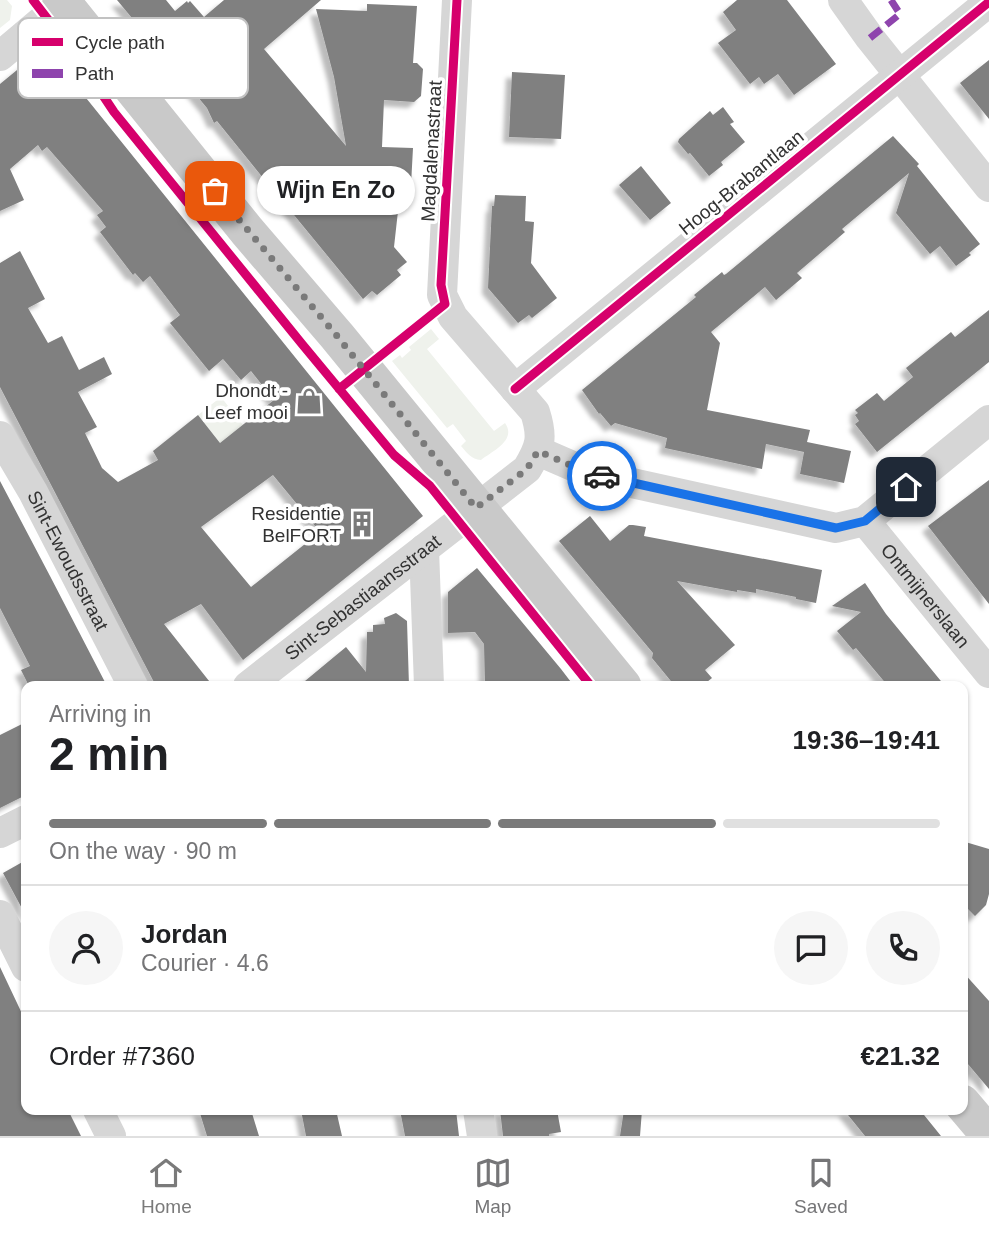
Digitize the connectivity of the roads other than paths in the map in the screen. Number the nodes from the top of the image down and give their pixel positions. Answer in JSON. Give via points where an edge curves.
{"nodes":[{"id":1,"x":457,"y":0,"type":"edge"},
{"id":2,"x":843,"y":0,"type":"edge"},
{"id":3,"x":62,"y":1,"type":"edge"},
{"id":4,"x":989,"y":2,"type":"edge"},
{"id":5,"x":43,"y":18,"type":"edge"},
{"id":6,"x":76,"y":18,"type":"edge"},
{"id":7,"x":18,"y":40,"type":"edge"},
{"id":8,"x":0,"y":56,"type":"edge"},
{"id":9,"x":899,"y":75,"type":"junction"},
{"id":10,"x":140,"y":98,"type":"edge"},
{"id":11,"x":989,"y":187,"type":"edge"},
{"id":12,"x":515,"y":389,"type":"junction"},
{"id":13,"x":989,"y":420,"type":"edge"},
{"id":14,"x":0,"y":436,"type":"edge"},
{"id":15,"x":538,"y":451,"type":"junction"},
{"id":16,"x":476,"y":508,"type":"junction"},
{"id":17,"x":865,"y":521,"type":"junction"},
{"id":18,"x":424,"y":549,"type":"junction"},
{"id":19,"x":989,"y":673,"type":"edge"},
{"id":20,"x":131,"y":681,"type":"edge"},
{"id":21,"x":254,"y":681,"type":"edge"},
{"id":22,"x":429,"y":681,"type":"edge"},
{"id":23,"x":619,"y":681,"type":"edge"},
{"id":24,"x":21,"y":822,"type":"edge"},
{"id":25,"x":0,"y":833,"type":"edge"},
{"id":26,"x":0,"y":915,"type":"edge"},
{"id":27,"x":21,"y":957,"type":"edge"},
{"id":28,"x":968,"y":1110,"type":"edge"},
{"id":29,"x":100,"y":1115,"type":"edge"},
{"id":30,"x":479,"y":1115,"type":"edge"},
{"id":31,"x":989,"y":1135,"type":"edge"},
{"id":32,"x":111,"y":1136,"type":"edge"},
{"id":33,"x":482,"y":1136,"type":"edge"}],
"edges":[{"from":1,"to":12,"type":"street","name":"Magdalenastraat","via":[[442,285],[453,317]]},
{"from":2,"to":9,"type":"street"},
{"from":3,"to":5,"type":"street"},
{"from":3,"to":6,"type":"main road"},
{"from":4,"to":9,"type":"street","name":"Hoog-Brabantlaan"},
{"from":7,"to":8,"type":"street"},
{"from":9,"to":11,"type":"street"},
{"from":9,"to":12,"type":"street","name":"Hoog-Brabantlaan"},
{"from":10,"to":16,"type":"main road"},
{"from":12,"to":15,"type":"street","via":[[535,412],[541,431]]},
{"from":13,"to":17,"type":"street"},
{"from":14,"to":20,"type":"street","name":"Sint-Ewoudsstraat"},
{"from":15,"to":16,"type":"street","via":[[527,469]]},
{"from":15,"to":17,"type":"street","via":[[591,474],[836,528]]},
{"from":16,"to":18,"type":"street","name":"Sint-Sebastiaansstraat"},
{"from":16,"to":23,"type":"main road"},
{"from":17,"to":19,"type":"street","name":"Ontmijnerslaan"},
{"from":18,"to":21,"type":"street","name":"Sint-Sebastiaansstraat"},
{"from":18,"to":22,"type":"street"},
{"from":24,"to":25,"type":"street"},
{"from":26,"to":27,"type":"street"},
{"from":28,"to":31,"type":"main road"},
{"from":29,"to":32,"type":"street"},
{"from":30,"to":33,"type":"street"}]}
